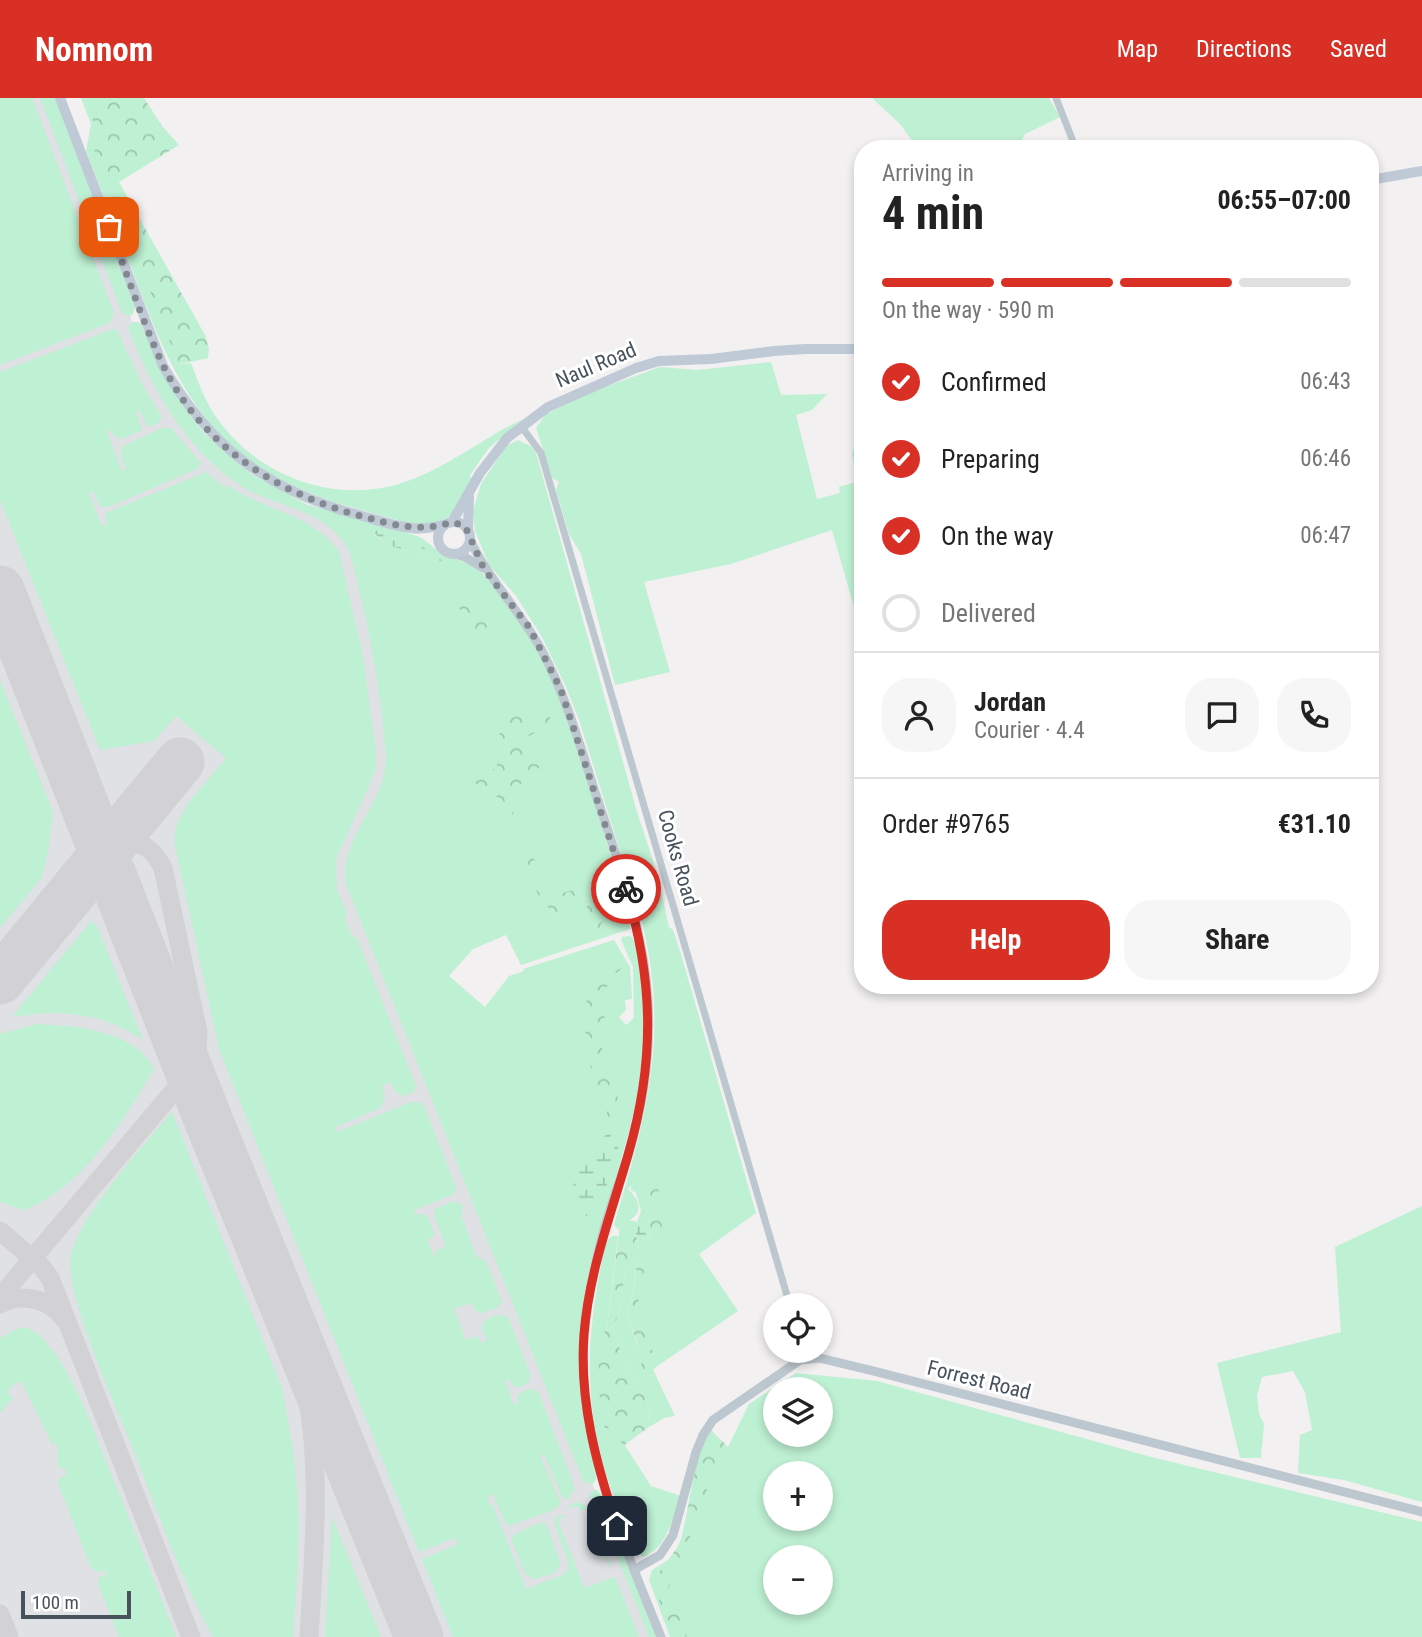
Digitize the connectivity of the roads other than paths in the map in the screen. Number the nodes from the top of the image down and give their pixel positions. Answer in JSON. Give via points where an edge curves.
{"nodes":[{"id":1,"x":60,"y":98,"type":"edge"},
{"id":2,"x":1056,"y":98,"type":"edge"},
{"id":3,"x":1072,"y":140,"type":"edge"},
{"id":4,"x":1422,"y":171,"type":"edge"},
{"id":5,"x":1379,"y":178,"type":"edge"},
{"id":6,"x":854,"y":349,"type":"edge"},
{"id":7,"x":522,"y":426,"type":"junction"},
{"id":8,"x":469,"y":494,"type":"junction"},
{"id":9,"x":448,"y":524,"type":"junction"},
{"id":10,"x":415,"y":529,"type":"junction"},
{"id":11,"x":469,"y":535,"type":"junction"},
{"id":12,"x":439,"y":543,"type":"junction"},
{"id":13,"x":451,"y":553,"type":"junction"},
{"id":14,"x":484,"y":569,"type":"junction"},
{"id":15,"x":786,"y":1293,"type":"edge"},
{"id":16,"x":833,"y":1361,"type":"edge"},
{"id":17,"x":793,"y":1363,"type":"edge"},
{"id":18,"x":1422,"y":1511,"type":"edge"},
{"id":19,"x":634,"y":1570,"type":"junction"},
{"id":20,"x":661,"y":1637,"type":"edge"}],
"edges":[{"from":1,"to":10,"type":"main road","via":[[163,366],[197,417],[239,460],[295,494]]},
{"from":2,"to":3,"type":"street"},
{"from":4,"to":5,"type":"main road"},
{"from":6,"to":7,"type":"main road","name":"Naul Road","via":[[649,363],[565,398]]},
{"from":7,"to":8,"type":"main road","name":"Naul Road","via":[[492,455]]},
{"from":7,"to":15,"type":"street","name":"Cooks Road","via":[[541,453]]},
{"from":8,"to":9,"type":"main road","name":"Naul Road"},
{"from":8,"to":11,"type":"main road","name":"Naul Road"},
{"from":9,"to":10,"type":"main road"},
{"from":9,"to":11,"type":"main road","via":[[461,523]]},
{"from":9,"to":12,"type":"main road","via":[[439,532]]},
{"from":10,"to":12,"type":"main road"},
{"from":11,"to":13,"type":"main road","via":[[461,552]]},
{"from":11,"to":14,"type":"street","name":"Naul Road"},
{"from":12,"to":13,"type":"main road"},
{"from":13,"to":14,"type":"street","name":"Naul Road"},
{"from":14,"to":19,"type":"street","name":"Naul Road","via":[[529,627],[561,690],[645,963],[648,1047],[643,1083],[628,1157],[594,1268],[583,1380],[596,1457]]},
{"from":16,"to":18,"type":"street","name":"Forrest Road"},
{"from":17,"to":19,"type":"street","name":"Forrest Road","via":[[709,1424],[696,1452],[673,1535],[660,1555]]},
{"from":19,"to":20,"type":"street","name":"Naul Road"}]}
